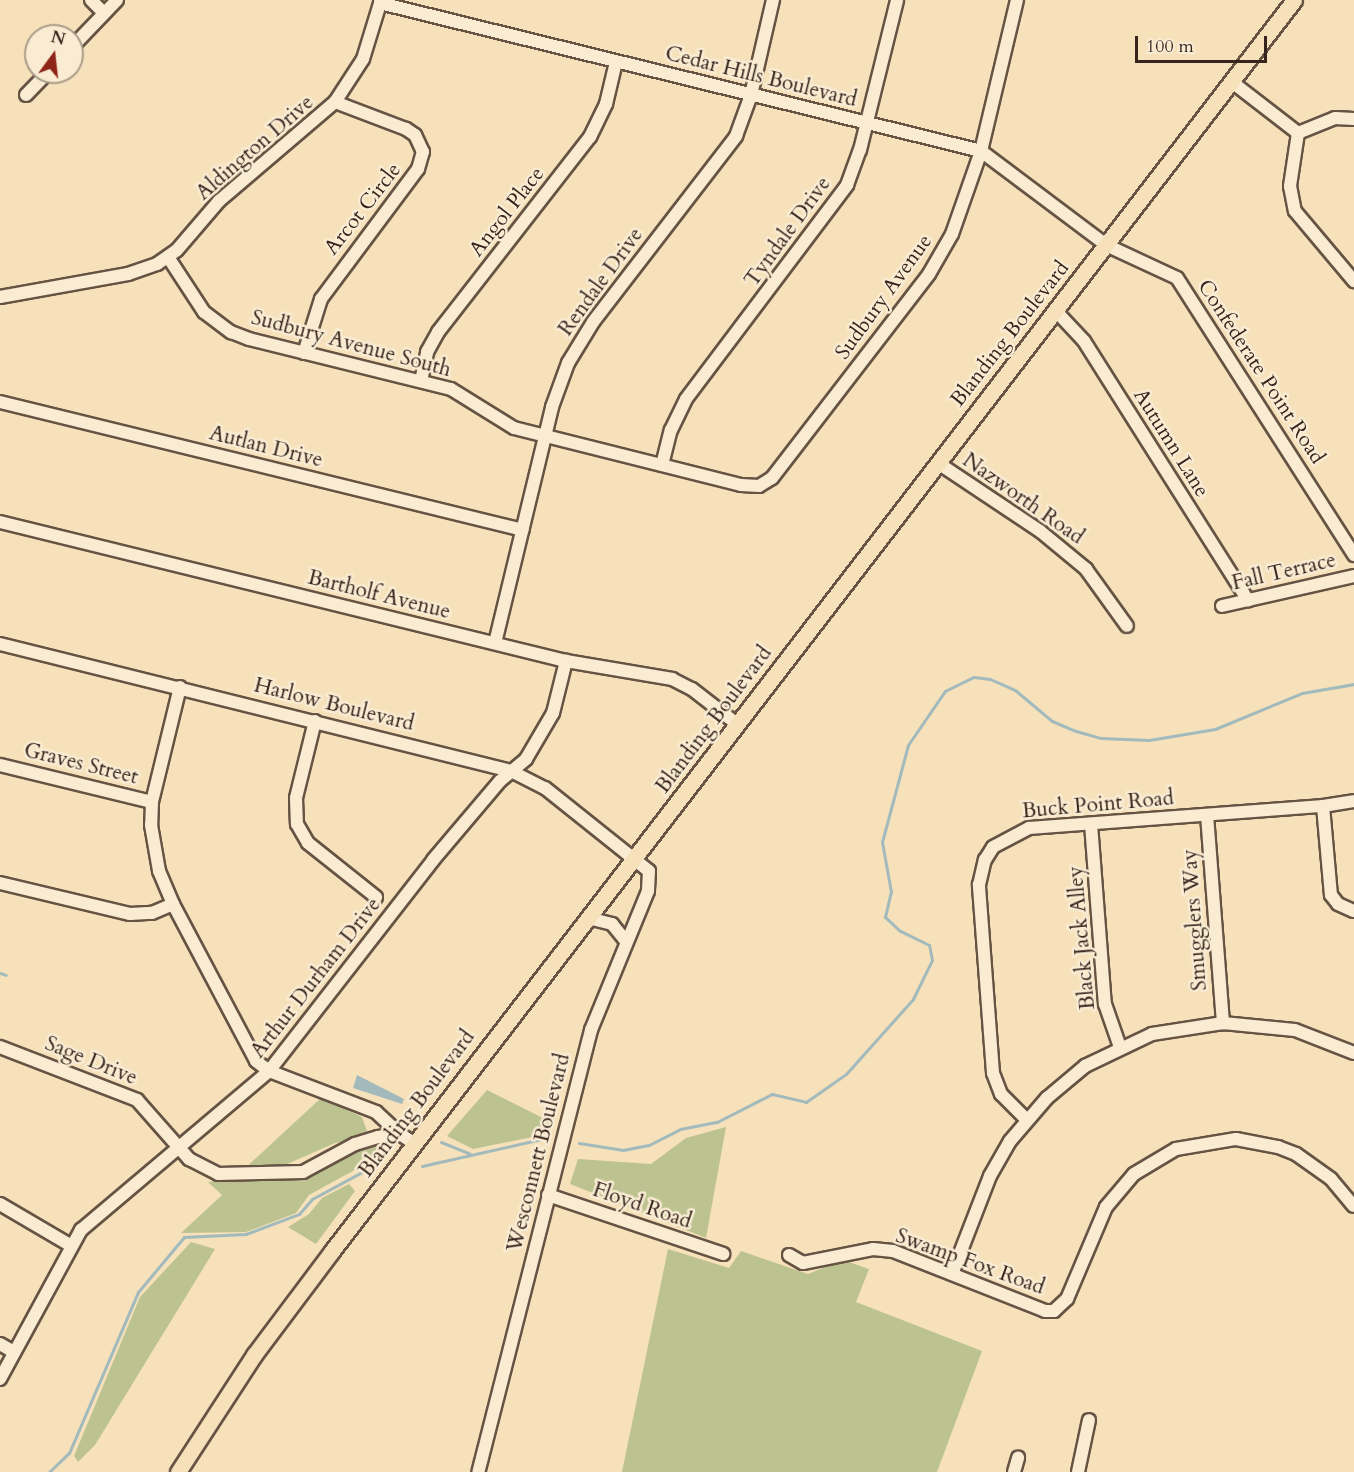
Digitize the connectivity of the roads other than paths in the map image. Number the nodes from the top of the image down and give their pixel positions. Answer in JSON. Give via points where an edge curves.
{"nodes":[{"id":1,"x":91,"y":0,"type":"edge"},
{"id":2,"x":117,"y":0,"type":"edge"},
{"id":3,"x":773,"y":0,"type":"edge"},
{"id":4,"x":897,"y":0,"type":"edge"},
{"id":5,"x":1017,"y":0,"type":"edge"},
{"id":6,"x":1294,"y":0,"type":"edge"},
{"id":7,"x":381,"y":2,"type":"edge"},
{"id":8,"x":104,"y":13,"type":"junction"},
{"id":9,"x":84,"y":34,"type":"edge"},
{"id":10,"x":616,"y":62,"type":"junction"},
{"id":11,"x":1232,"y":82,"type":"junction"},
{"id":12,"x":36,"y":84,"type":"edge"},
{"id":13,"x":26,"y":94,"type":"dead end"},
{"id":14,"x":751,"y":95,"type":"junction"},
{"id":15,"x":335,"y":102,"type":"junction"},
{"id":16,"x":1354,"y":119,"type":"edge"},
{"id":17,"x":867,"y":123,"type":"junction"},
{"id":18,"x":1298,"y":133,"type":"junction"},
{"id":19,"x":981,"y":151,"type":"junction"},
{"id":20,"x":1106,"y":245,"type":"junction"},
{"id":21,"x":168,"y":257,"type":"junction"},
{"id":22,"x":1354,"y":281,"type":"edge"},
{"id":23,"x":0,"y":297,"type":"edge"},
{"id":24,"x":1055,"y":310,"type":"junction"},
{"id":25,"x":304,"y":353,"type":"junction"},
{"id":26,"x":421,"y":381,"type":"junction"},
{"id":27,"x":0,"y":402,"type":"edge"},
{"id":28,"x":545,"y":436,"type":"junction"},
{"id":29,"x":938,"y":463,"type":"junction"},
{"id":30,"x":662,"y":465,"type":"junction"},
{"id":31,"x":759,"y":486,"type":"joint"},
{"id":32,"x":0,"y":522,"type":"edge"},
{"id":33,"x":523,"y":530,"type":"junction"},
{"id":34,"x":1354,"y":555,"type":"edge"},
{"id":35,"x":1354,"y":576,"type":"edge"},
{"id":36,"x":1248,"y":600,"type":"junction"},
{"id":37,"x":1222,"y":606,"type":"dead end"},
{"id":38,"x":1127,"y":626,"type":"dead end"},
{"id":39,"x":495,"y":643,"type":"junction"},
{"id":40,"x":0,"y":644,"type":"edge"},
{"id":41,"x":566,"y":661,"type":"junction"},
{"id":42,"x":180,"y":687,"type":"junction"},
{"id":43,"x":315,"y":721,"type":"junction"},
{"id":44,"x":737,"y":724,"type":"junction"},
{"id":45,"x":0,"y":765,"type":"edge"},
{"id":46,"x":511,"y":771,"type":"junction"},
{"id":47,"x":1354,"y":801,"type":"edge"},
{"id":48,"x":153,"y":802,"type":"junction"},
{"id":49,"x":1323,"y":806,"type":"junction"},
{"id":50,"x":1207,"y":815,"type":"junction"},
{"id":51,"x":1091,"y":824,"type":"junction"},
{"id":52,"x":635,"y":857,"type":"junction"},
{"id":53,"x":0,"y":883,"type":"edge"},
{"id":54,"x":376,"y":897,"type":"dead end"},
{"id":55,"x":173,"y":904,"type":"junction"},
{"id":56,"x":1354,"y":910,"type":"edge"},
{"id":57,"x":588,"y":918,"type":"junction"},
{"id":58,"x":625,"y":940,"type":"junction"},
{"id":59,"x":1223,"y":1023,"type":"junction"},
{"id":60,"x":0,"y":1047,"type":"edge"},
{"id":61,"x":1120,"y":1047,"type":"junction"},
{"id":62,"x":1354,"y":1053,"type":"edge"},
{"id":63,"x":269,"y":1071,"type":"junction"},
{"id":64,"x":1026,"y":1119,"type":"junction"},
{"id":65,"x":400,"y":1134,"type":"junction"},
{"id":66,"x":415,"y":1144,"type":"junction"},
{"id":67,"x":178,"y":1147,"type":"junction"},
{"id":68,"x":548,"y":1195,"type":"junction"},
{"id":69,"x":0,"y":1204,"type":"edge"},
{"id":70,"x":1354,"y":1206,"type":"edge"},
{"id":71,"x":70,"y":1245,"type":"junction"},
{"id":72,"x":723,"y":1254,"type":"dead end"},
{"id":73,"x":789,"y":1255,"type":"dead end"},
{"id":74,"x":952,"y":1274,"type":"junction"},
{"id":75,"x":0,"y":1344,"type":"edge"},
{"id":76,"x":14,"y":1352,"type":"junction"},
{"id":77,"x":0,"y":1379,"type":"edge"},
{"id":78,"x":1089,"y":1420,"type":"dead end"},
{"id":79,"x":1018,"y":1458,"type":"dead end"},
{"id":80,"x":178,"y":1472,"type":"edge"},
{"id":81,"x":478,"y":1472,"type":"edge"},
{"id":82,"x":1014,"y":1472,"type":"edge"},
{"id":83,"x":1078,"y":1472,"type":"edge"}],
"edges":[{"from":1,"to":8,"type":"street"},
{"from":2,"to":8,"type":"street"},
{"from":3,"to":14,"type":"street","name":"Rendale Drive"},
{"from":4,"to":17,"type":"street","name":"Tyndale Drive"},
{"from":5,"to":19,"type":"street","name":"Sudbury Avenue"},
{"from":6,"to":11,"type":"main road","name":"Blanding Boulevard"},
{"from":7,"to":10,"type":"street","name":"Cedar Hills Boulevard"},
{"from":7,"to":15,"type":"street","name":"Aldington Drive","via":[[363,59]]},
{"from":8,"to":9,"type":"street"},
{"from":10,"to":14,"type":"street","name":"Cedar Hills Boulevard"},
{"from":10,"to":26,"type":"street","name":"Angol Place","via":[[606,104],[590,137],[438,332],[427,352]]},
{"from":11,"to":18,"type":"street"},
{"from":11,"to":20,"type":"main road","name":"Blanding Boulevard"},
{"from":12,"to":13,"type":"street"},
{"from":14,"to":17,"type":"street","name":"Cedar Hills Boulevard"},
{"from":14,"to":28,"type":"street","name":"Rendale Drive","via":[[730,145],[581,340],[560,385]]},
{"from":15,"to":21,"type":"street","name":"Aldington Drive","via":[[219,201],[191,238]]},
{"from":15,"to":25,"type":"street","name":"Arcot Circle","via":[[406,129],[415,135],[423,152],[418,169],[321,299]]},
{"from":16,"to":18,"type":"street","via":[[1335,118]]},
{"from":17,"to":19,"type":"street","name":"Cedar Hills Boulevard"},
{"from":17,"to":30,"type":"street","name":"Tyndale Drive","via":[[855,167],[837,203],[686,399],[674,423]]},
{"from":18,"to":22,"type":"street","via":[[1290,186],[1295,211]]},
{"from":19,"to":20,"type":"street","name":"Cedar Hills Boulevard"},
{"from":19,"to":31,"type":"street","name":"Sudbury Avenue","via":[[962,214],[928,274],[772,478]]},
{"from":20,"to":24,"type":"main road","name":"Blanding Boulevard"},
{"from":20,"to":34,"type":"street","name":"Confederate Point Road","via":[[1172,275],[1190,294]]},
{"from":21,"to":23,"type":"street","name":"Aldington Drive","via":[[128,274]]},
{"from":21,"to":25,"type":"street","name":"Sudbury Avenue South","via":[[196,301],[216,322],[249,339]]},
{"from":24,"to":29,"type":"main road","name":"Blanding Boulevard"},
{"from":24,"to":36,"type":"street","name":"Autumn Lane","via":[[1084,341]]},
{"from":25,"to":26,"type":"street","name":"Sudbury Avenue South"},
{"from":26,"to":28,"type":"street","name":"Sudbury Avenue South","via":[[452,389],[501,423]]},
{"from":27,"to":33,"type":"street","name":"Autlan Drive"},
{"from":28,"to":30,"type":"street","name":"Sudbury Avenue South"},
{"from":28,"to":33,"type":"street","name":"Rendale Drive"},
{"from":29,"to":38,"type":"street","name":"Nazworth Road","via":[[1040,531],[1086,569]]},
{"from":29,"to":44,"type":"main road","name":"Blanding Boulevard"},
{"from":30,"to":31,"type":"street","name":"Sudbury Avenue South"},
{"from":32,"to":39,"type":"street","name":"Bartholf Avenue"},
{"from":33,"to":39,"type":"street","name":"Rendale Drive"},
{"from":35,"to":36,"type":"street","name":"Fall Terrace"},
{"from":36,"to":37,"type":"street","name":"Fall Terrace"},
{"from":39,"to":41,"type":"street","name":"Bartholf Avenue"},
{"from":40,"to":42,"type":"street","name":"Harlow Boulevard"},
{"from":41,"to":44,"type":"street","name":"Bartholf Avenue","via":[[672,679],[692,689]]},
{"from":41,"to":46,"type":"street","name":"Arthur Durham Drive","via":[[547,726],[526,759]]},
{"from":42,"to":43,"type":"street","name":"Harlow Boulevard"},
{"from":42,"to":48,"type":"street"},
{"from":43,"to":46,"type":"street","name":"Harlow Boulevard"},
{"from":43,"to":54,"type":"street","via":[[296,798],[297,824],[308,843]]},
{"from":44,"to":52,"type":"main road","name":"Blanding Boulevard"},
{"from":45,"to":48,"type":"street","name":"Graves Street"},
{"from":46,"to":52,"type":"street","name":"Harlow Boulevard","via":[[545,788]]},
{"from":46,"to":63,"type":"street","name":"Arthur Durham Drive","via":[[433,860]]},
{"from":47,"to":49,"type":"street","name":"Buck Point Road"},
{"from":48,"to":55,"type":"street","via":[[153,849]]},
{"from":49,"to":50,"type":"street","name":"Buck Point Road"},
{"from":49,"to":56,"type":"street","via":[[1331,895],[1338,904]]},
{"from":50,"to":51,"type":"street","name":"Buck Point Road"},
{"from":50,"to":59,"type":"street","name":"Smugglers Way"},
{"from":51,"to":61,"type":"street","name":"Black Jack Alley","via":[[1104,996]]},
{"from":51,"to":64,"type":"street","name":"Buck Point Road","via":[[1016,832],[993,848],[981,872],[993,1072],[1008,1103]]},
{"from":52,"to":57,"type":"main road","name":"Blanding Boulevard"},
{"from":52,"to":58,"type":"street","name":"Wesconnett Boulevard","via":[[649,871],[651,881]]},
{"from":53,"to":55,"type":"street","via":[[130,914],[152,914]]},
{"from":55,"to":63,"type":"street","via":[[249,1052]]},
{"from":57,"to":58,"type":"street","via":[[612,924]]},
{"from":57,"to":66,"type":"main road","name":"Blanding Boulevard"},
{"from":58,"to":68,"type":"street","name":"Wesconnett Boulevard","via":[[591,1030]]},
{"from":59,"to":61,"type":"street","via":[[1175,1028]]},
{"from":59,"to":62,"type":"street","via":[[1295,1030]]},
{"from":60,"to":67,"type":"street","name":"Sage Drive","via":[[136,1100]]},
{"from":61,"to":64,"type":"street","via":[[1064,1082]]},
{"from":63,"to":65,"type":"street","via":[[376,1112]]},
{"from":63,"to":67,"type":"street","name":"Arthur Durham Drive"},
{"from":64,"to":74,"type":"street","via":[[990,1176]]},
{"from":65,"to":66,"type":"street"},
{"from":65,"to":67,"type":"street","name":"Sage Drive","via":[[354,1144],[316,1167],[289,1174],[219,1174],[200,1168]]},
{"from":66,"to":80,"type":"main road","name":"Blanding Boulevard","via":[[254,1355]]},
{"from":67,"to":71,"type":"street","name":"Arthur Durham Drive","via":[[94,1215]]},
{"from":68,"to":72,"type":"street","name":"Floyd Road"},
{"from":68,"to":81,"type":"street","name":"Wesconnett Boulevard"},
{"from":69,"to":71,"type":"street"},
{"from":70,"to":74,"type":"street","name":"Swamp Fox Road","via":[[1331,1179],[1296,1154],[1254,1141],[1196,1143],[1154,1160],[1120,1189],[1097,1225],[1067,1299],[1054,1311],[1044,1311]]},
{"from":71,"to":76,"type":"street","name":"Arthur Durham Drive"},
{"from":73,"to":74,"type":"street","name":"Swamp Fox Road","via":[[803,1263],[873,1249],[893,1251]]},
{"from":75,"to":76,"type":"street"},
{"from":76,"to":77,"type":"street","name":"Arthur Durham Drive"},
{"from":78,"to":83,"type":"street"},
{"from":79,"to":82,"type":"street"}]}
